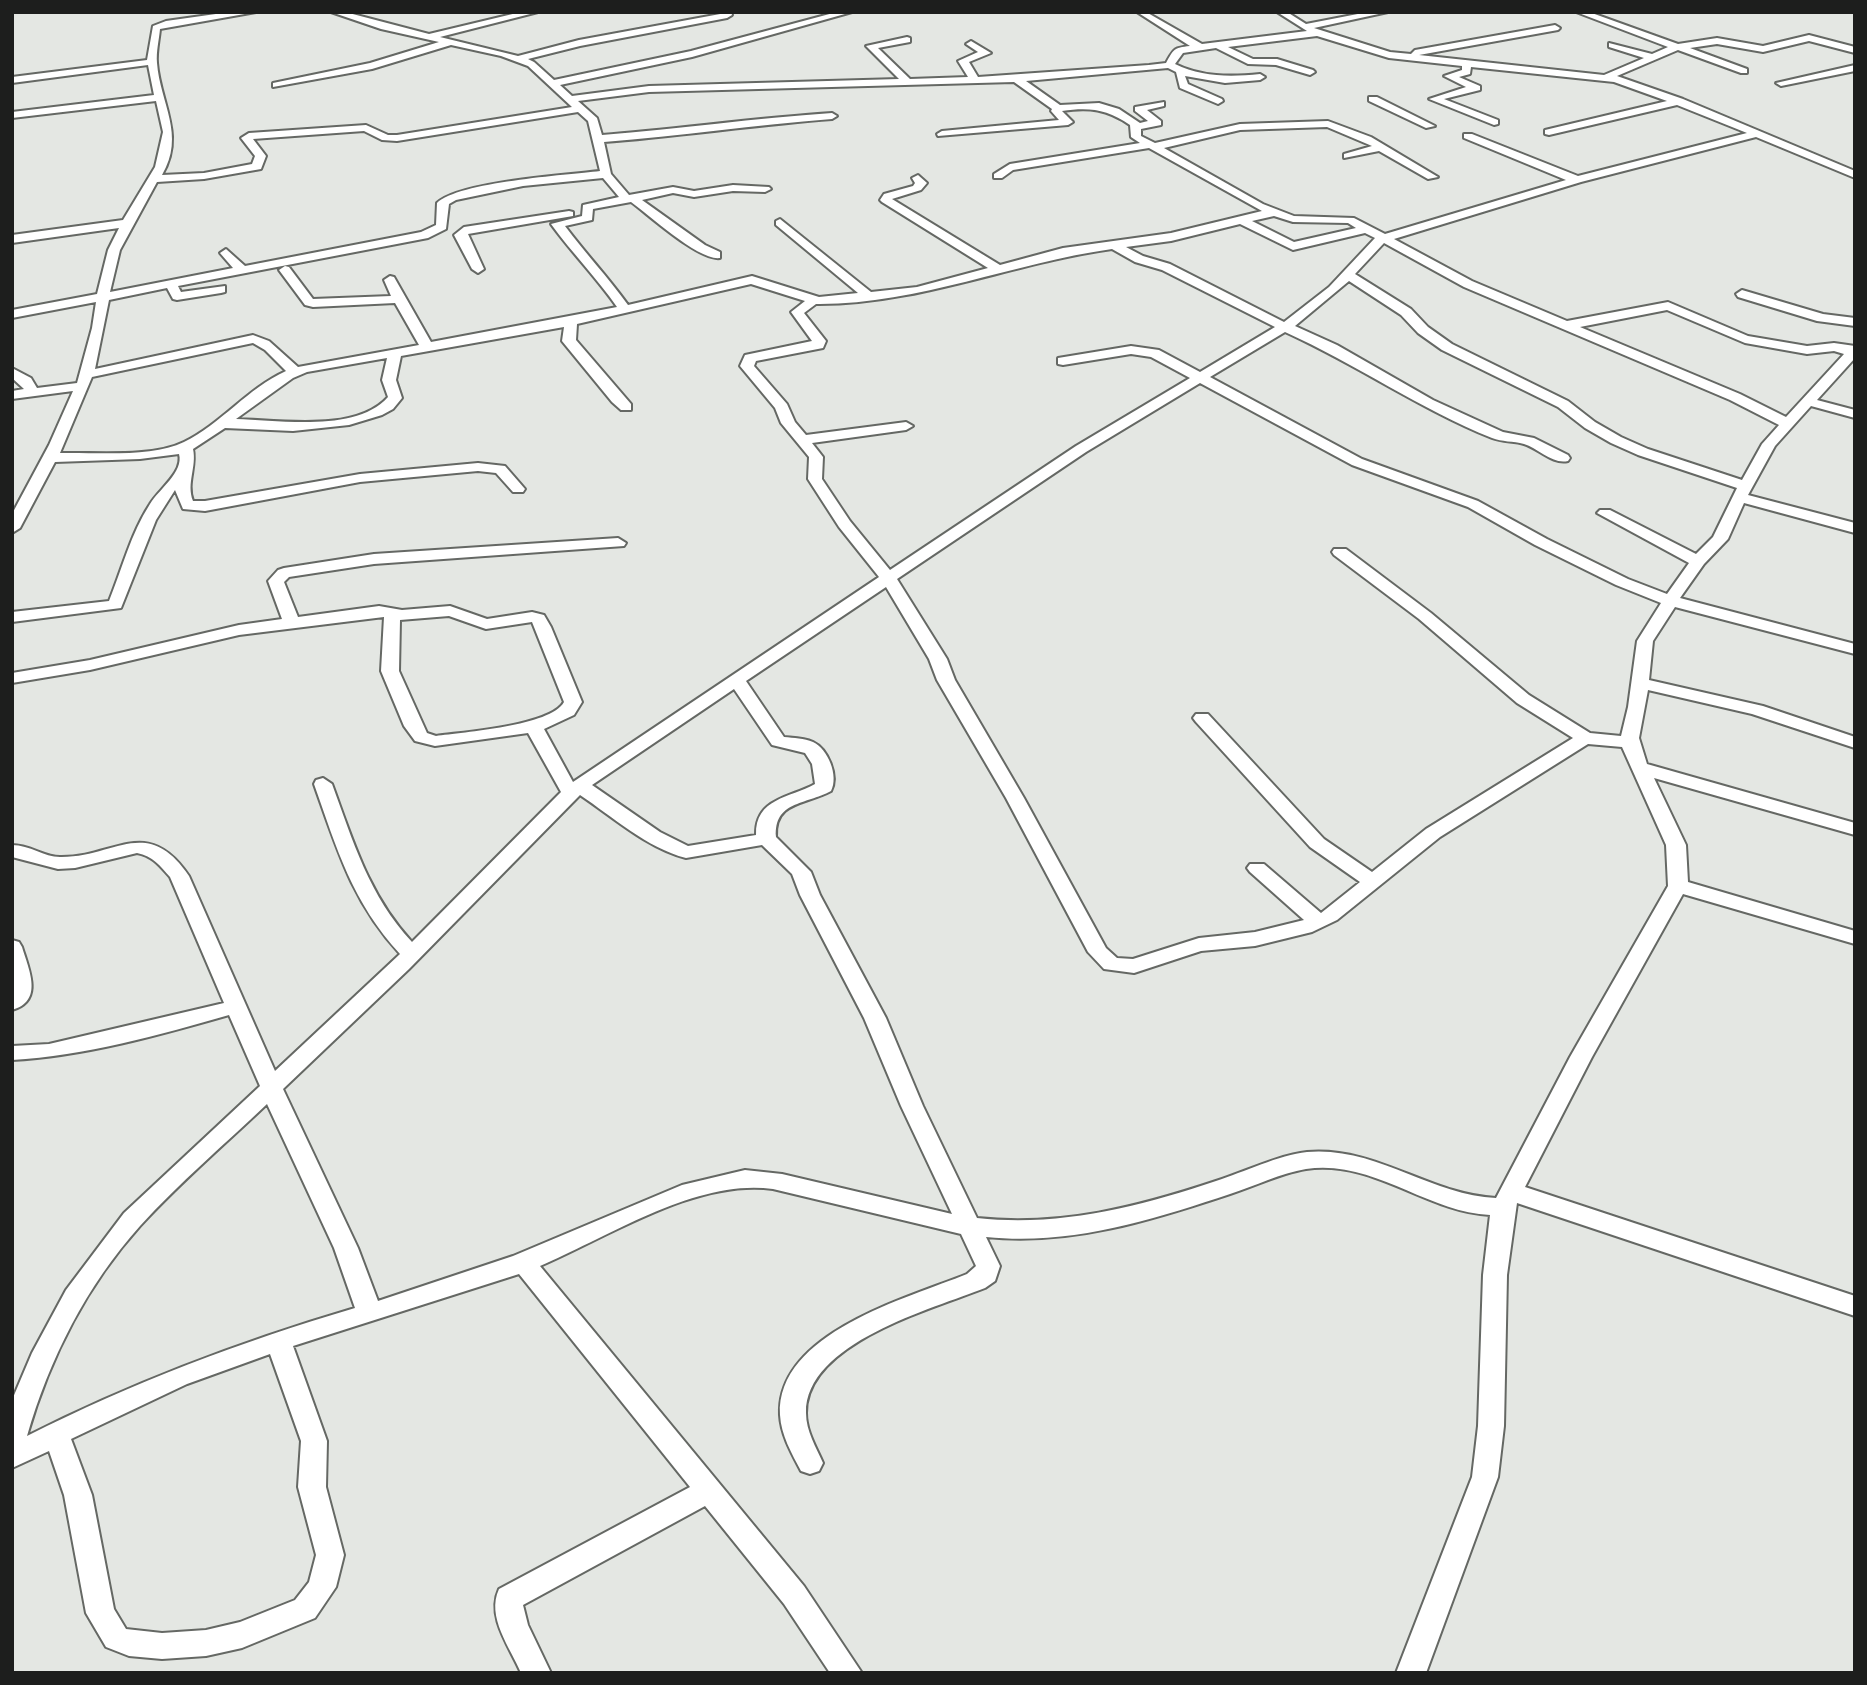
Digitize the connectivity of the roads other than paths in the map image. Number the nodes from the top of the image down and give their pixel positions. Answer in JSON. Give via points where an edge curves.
{"nodes":[{"id":1,"x":252,"y":12,"type":"edge"},
{"id":2,"x":335,"y":12,"type":"edge"},
{"id":3,"x":534,"y":12,"type":"edge"},
{"id":4,"x":726,"y":12,"type":"edge"},
{"id":5,"x":848,"y":12,"type":"edge"},
{"id":6,"x":1281,"y":12,"type":"edge"},
{"id":7,"x":1384,"y":12,"type":"edge"},
{"id":8,"x":1580,"y":12,"type":"edge"},
{"id":9,"x":1141,"y":13,"type":"edge"},
{"id":10,"x":1303,"y":27,"type":"junction"},
{"id":11,"x":1555,"y":28,"type":"dead end"},
{"id":12,"x":1317,"y":33,"type":"junction"},
{"id":13,"x":431,"y":37,"type":"junction"},
{"id":14,"x":907,"y":40,"type":"dead end"},
{"id":15,"x":450,"y":42,"type":"junction"},
{"id":16,"x":1242,"y":42,"type":"junction"},
{"id":17,"x":971,"y":44,"type":"dead end"},
{"id":18,"x":1217,"y":45,"type":"junction"},
{"id":19,"x":1612,"y":45,"type":"dead end"},
{"id":20,"x":1199,"y":47,"type":"junction"},
{"id":21,"x":1677,"y":47,"type":"junction"},
{"id":22,"x":1855,"y":50,"type":"edge"},
{"id":23,"x":1401,"y":57,"type":"junction"},
{"id":24,"x":1652,"y":57,"type":"junction"},
{"id":25,"x":518,"y":59,"type":"junction"},
{"id":26,"x":152,"y":62,"type":"junction"},
{"id":27,"x":1277,"y":62,"type":"junction"},
{"id":28,"x":1169,"y":65,"type":"junction"},
{"id":29,"x":1466,"y":67,"type":"junction"},
{"id":30,"x":1855,"y":68,"type":"edge"},
{"id":31,"x":1182,"y":70,"type":"junction"},
{"id":32,"x":1744,"y":71,"type":"dead end"},
{"id":33,"x":1310,"y":72,"type":"dead end"},
{"id":34,"x":1260,"y":77,"type":"dead end"},
{"id":35,"x":1611,"y":78,"type":"junction"},
{"id":36,"x":1016,"y":79,"type":"junction"},
{"id":37,"x":12,"y":80,"type":"edge"},
{"id":38,"x":975,"y":80,"type":"junction"},
{"id":39,"x":908,"y":82,"type":"junction"},
{"id":40,"x":554,"y":83,"type":"junction"},
{"id":41,"x":1781,"y":83,"type":"dead end"},
{"id":42,"x":277,"y":85,"type":"dead end"},
{"id":43,"x":160,"y":97,"type":"junction"},
{"id":44,"x":572,"y":99,"type":"junction"},
{"id":45,"x":1373,"y":99,"type":"dead end"},
{"id":46,"x":1218,"y":101,"type":"dead end"},
{"id":47,"x":1679,"y":101,"type":"junction"},
{"id":48,"x":1428,"y":103,"type":"junction"},
{"id":49,"x":1160,"y":104,"type":"dead end"},
{"id":50,"x":582,"y":108,"type":"junction"},
{"id":51,"x":1058,"y":108,"type":"junction"},
{"id":52,"x":1394,"y":109,"type":"junction"},
{"id":53,"x":12,"y":115,"type":"edge"},
{"id":54,"x":832,"y":116,"type":"dead end"},
{"id":55,"x":1494,"y":122,"type":"dead end"},
{"id":56,"x":1430,"y":126,"type":"dead end"},
{"id":57,"x":1136,"y":127,"type":"junction"},
{"id":58,"x":1549,"y":132,"type":"dead end"},
{"id":59,"x":1759,"y":132,"type":"junction"},
{"id":60,"x":942,"y":134,"type":"dead end"},
{"id":61,"x":1468,"y":136,"type":"dead end"},
{"id":62,"x":597,"y":139,"type":"junction"},
{"id":63,"x":1152,"y":146,"type":"junction"},
{"id":64,"x":1381,"y":147,"type":"junction"},
{"id":65,"x":1348,"y":156,"type":"dead end"},
{"id":66,"x":606,"y":174,"type":"junction"},
{"id":67,"x":1855,"y":175,"type":"edge"},
{"id":68,"x":998,"y":176,"type":"dead end"},
{"id":69,"x":1432,"y":177,"type":"dead end"},
{"id":70,"x":918,"y":178,"type":"dead end"},
{"id":71,"x":155,"y":179,"type":"junction"},
{"id":72,"x":1577,"y":180,"type":"junction"},
{"id":73,"x":765,"y":189,"type":"dead end"},
{"id":74,"x":630,"y":199,"type":"junction"},
{"id":75,"x":587,"y":211,"type":"junction"},
{"id":76,"x":1274,"y":212,"type":"junction"},
{"id":77,"x":1242,"y":220,"type":"junction"},
{"id":78,"x":127,"y":223,"type":"junction"},
{"id":79,"x":780,"y":223,"type":"dead end"},
{"id":80,"x":1374,"y":234,"type":"junction"},
{"id":81,"x":12,"y":239,"type":"edge"},
{"id":82,"x":1112,"y":244,"type":"junction"},
{"id":83,"x":226,"y":253,"type":"dead end"},
{"id":84,"x":716,"y":255,"type":"dead end"},
{"id":85,"x":996,"y":268,"type":"junction"},
{"id":86,"x":242,"y":269,"type":"junction"},
{"id":87,"x":478,"y":269,"type":"dead end"},
{"id":88,"x":285,"y":270,"type":"dead end"},
{"id":89,"x":1348,"y":275,"type":"junction"},
{"id":90,"x":390,"y":280,"type":"dead end"},
{"id":91,"x":170,"y":283,"type":"junction"},
{"id":92,"x":221,"y":289,"type":"dead end"},
{"id":93,"x":1742,"y":294,"type":"dead end"},
{"id":94,"x":103,"y":297,"type":"junction"},
{"id":95,"x":870,"y":297,"type":"junction"},
{"id":96,"x":399,"y":299,"type":"junction"},
{"id":97,"x":813,"y":300,"type":"junction"},
{"id":98,"x":625,"y":309,"type":"junction"},
{"id":99,"x":12,"y":314,"type":"edge"},
{"id":100,"x":570,"y":321,"type":"junction"},
{"id":101,"x":1855,"y":322,"type":"edge"},
{"id":102,"x":1284,"y":325,"type":"junction"},
{"id":103,"x":1567,"y":325,"type":"junction"},
{"id":104,"x":426,"y":345,"type":"junction"},
{"id":105,"x":395,"y":352,"type":"junction"},
{"id":106,"x":1851,"y":358,"type":"edge"},
{"id":107,"x":1062,"y":361,"type":"dead end"},
{"id":108,"x":12,"y":372,"type":"edge"},
{"id":109,"x":296,"y":372,"type":"junction"},
{"id":110,"x":1200,"y":379,"type":"junction"},
{"id":111,"x":85,"y":380,"type":"junction"},
{"id":112,"x":32,"y":392,"type":"junction"},
{"id":113,"x":12,"y":395,"type":"edge"},
{"id":114,"x":1807,"y":401,"type":"junction"},
{"id":115,"x":626,"y":407,"type":"dead end"},
{"id":116,"x":1855,"y":414,"type":"edge"},
{"id":117,"x":1786,"y":423,"type":"junction"},
{"id":118,"x":220,"y":424,"type":"junction"},
{"id":119,"x":906,"y":426,"type":"dead end"},
{"id":120,"x":804,"y":440,"type":"junction"},
{"id":121,"x":185,"y":447,"type":"junction"},
{"id":122,"x":50,"y":458,"type":"junction"},
{"id":123,"x":1563,"y":458,"type":"dead end"},
{"id":124,"x":181,"y":475,"type":"junction"},
{"id":125,"x":518,"y":489,"type":"dead end"},
{"id":126,"x":1742,"y":491,"type":"junction"},
{"id":127,"x":1605,"y":513,"type":"dead end"},
{"id":128,"x":15,"y":519,"type":"edge"},
{"id":129,"x":1855,"y":528,"type":"edge"},
{"id":130,"x":618,"y":543,"type":"dead end"},
{"id":131,"x":1340,"y":552,"type":"dead end"},
{"id":132,"x":1698,"y":561,"type":"junction"},
{"id":133,"x":888,"y":577,"type":"junction"},
{"id":134,"x":1671,"y":601,"type":"junction"},
{"id":135,"x":391,"y":613,"type":"junction"},
{"id":136,"x":12,"y":617,"type":"edge"},
{"id":137,"x":292,"y":623,"type":"junction"},
{"id":138,"x":1855,"y":649,"type":"edge"},
{"id":139,"x":12,"y":678,"type":"edge"},
{"id":140,"x":737,"y":680,"type":"junction"},
{"id":141,"x":1640,"y":683,"type":"junction"},
{"id":142,"x":1202,"y":718,"type":"dead end"},
{"id":143,"x":534,"y":727,"type":"junction"},
{"id":144,"x":1587,"y":739,"type":"junction"},
{"id":145,"x":1630,"y":743,"type":"junction"},
{"id":146,"x":1855,"y":743,"type":"edge"},
{"id":147,"x":1640,"y":768,"type":"junction"},
{"id":148,"x":323,"y":784,"type":"dead end"},
{"id":149,"x":575,"y":790,"type":"junction"},
{"id":150,"x":1855,"y":828,"type":"edge"},
{"id":151,"x":766,"y":839,"type":"junction"},
{"id":152,"x":12,"y":851,"type":"edge"},
{"id":153,"x":1257,"y":868,"type":"dead end"},
{"id":154,"x":1374,"y":883,"type":"junction"},
{"id":155,"x":1678,"y":886,"type":"junction"},
{"id":156,"x":1318,"y":921,"type":"junction"},
{"id":157,"x":1855,"y":938,"type":"edge"},
{"id":158,"x":12,"y":947,"type":"edge"},
{"id":159,"x":412,"y":954,"type":"junction"},
{"id":160,"x":12,"y":1003,"type":"edge"},
{"id":161,"x":237,"y":1006,"type":"junction"},
{"id":162,"x":12,"y":1053,"type":"edge"},
{"id":163,"x":272,"y":1087,"type":"junction"},
{"id":164,"x":1508,"y":1199,"type":"junction"},
{"id":165,"x":968,"y":1226,"type":"junction"},
{"id":166,"x":524,"y":1263,"type":"junction"},
{"id":167,"x":1855,"y":1306,"type":"edge"},
{"id":168,"x":370,"y":1314,"type":"junction"},
{"id":169,"x":278,"y":1341,"type":"junction"},
{"id":170,"x":55,"y":1434,"type":"junction"},
{"id":171,"x":12,"y":1443,"type":"edge"},
{"id":172,"x":12,"y":1457,"type":"edge"},
{"id":173,"x":810,"y":1463,"type":"dead end"},
{"id":174,"x":708,"y":1491,"type":"junction"},
{"id":175,"x":536,"y":1673,"type":"edge"},
{"id":176,"x":847,"y":1673,"type":"edge"},
{"id":177,"x":1411,"y":1673,"type":"edge"}],
"edges":[{"from":1,"to":26,"type":"street","via":[[158,27]]},
{"from":2,"to":13,"type":"street"},
{"from":3,"to":13,"type":"street"},
{"from":4,"to":25,"type":"street"},
{"from":5,"to":40,"type":"street","via":[[692,54]]},
{"from":6,"to":10,"type":"street"},
{"from":7,"to":10,"type":"street"},
{"from":8,"to":21,"type":"street"},
{"from":9,"to":20,"type":"street"},
{"from":10,"to":12,"type":"street"},
{"from":11,"to":23,"type":"street"},
{"from":12,"to":16,"type":"street"},
{"from":12,"to":23,"type":"street"},
{"from":13,"to":15,"type":"street"},
{"from":14,"to":39,"type":"street","via":[[871,46]]},
{"from":15,"to":25,"type":"street"},
{"from":15,"to":42,"type":"street","via":[[372,66]]},
{"from":16,"to":18,"type":"street"},
{"from":16,"to":27,"type":"street"},
{"from":17,"to":38,"type":"street","via":[[986,53],[962,61]]},
{"from":18,"to":20,"type":"street"},
{"from":18,"to":27,"type":"street","via":[[1251,62]]},
{"from":19,"to":24,"type":"street"},
{"from":20,"to":28,"type":"street","via":[[1176,52]]},
{"from":21,"to":22,"type":"street","via":[[1717,41],[1763,49],[1809,38]]},
{"from":21,"to":24,"type":"street"},
{"from":21,"to":32,"type":"street"},
{"from":23,"to":29,"type":"street"},
{"from":24,"to":35,"type":"street"},
{"from":25,"to":40,"type":"street"},
{"from":26,"to":37,"type":"street"},
{"from":26,"to":43,"type":"street"},
{"from":27,"to":33,"type":"street"},
{"from":28,"to":31,"type":"street"},
{"from":28,"to":36,"type":"street"},
{"from":29,"to":35,"type":"street"},
{"from":29,"to":48,"type":"street","via":[[1449,76],[1476,88]]},
{"from":30,"to":41,"type":"street"},
{"from":31,"to":34,"type":"street","via":[[1225,80]]},
{"from":31,"to":46,"type":"street","via":[[1184,86]]},
{"from":35,"to":47,"type":"street"},
{"from":36,"to":38,"type":"street"},
{"from":36,"to":51,"type":"street"},
{"from":38,"to":39,"type":"street"},
{"from":39,"to":44,"type":"street","via":[[695,86]]},
{"from":40,"to":44,"type":"street"},
{"from":43,"to":53,"type":"street"},
{"from":43,"to":71,"type":"street","via":[[168,132]]},
{"from":44,"to":50,"type":"street"},
{"from":45,"to":52,"type":"street"},
{"from":47,"to":58,"type":"street"},
{"from":47,"to":59,"type":"street"},
{"from":48,"to":52,"type":"street"},
{"from":48,"to":55,"type":"street"},
{"from":49,"to":57,"type":"street","via":[[1139,110],[1157,122]]},
{"from":50,"to":62,"type":"street","via":[[593,120]]},
{"from":50,"to":71,"type":"street","via":[[397,138],[366,128],[249,136],[246,138],[261,156],[255,168]]},
{"from":51,"to":57,"type":"street","via":[[1098,103]]},
{"from":51,"to":60,"type":"street","via":[[1068,122]]},
{"from":52,"to":56,"type":"street"},
{"from":54,"to":62,"type":"street"},
{"from":57,"to":63,"type":"street","via":[[1136,137]]},
{"from":59,"to":67,"type":"street"},
{"from":59,"to":72,"type":"street"},
{"from":61,"to":72,"type":"street"},
{"from":62,"to":66,"type":"street"},
{"from":63,"to":64,"type":"street","via":[[1240,127],[1321,124],[1343,128]]},
{"from":63,"to":68,"type":"street","via":[[1010,167]]},
{"from":63,"to":76,"type":"street"},
{"from":64,"to":65,"type":"street"},
{"from":64,"to":69,"type":"street"},
{"from":66,"to":74,"type":"street"},
{"from":66,"to":86,"type":"street","via":[[463,193],[443,203],[442,227],[435,232]]},
{"from":70,"to":85,"type":"street","via":[[920,186],[888,196],[889,203]]},
{"from":71,"to":78,"type":"street"},
{"from":72,"to":80,"type":"street"},
{"from":73,"to":74,"type":"street","via":[[694,194],[677,189]]},
{"from":74,"to":75,"type":"street","via":[[587,207]]},
{"from":74,"to":84,"type":"street"},
{"from":75,"to":87,"type":"street","via":[[464,232],[461,242]]},
{"from":75,"to":98,"type":"street","via":[[587,218],[557,225]]},
{"from":76,"to":77,"type":"street"},
{"from":76,"to":80,"type":"street","via":[[1304,220],[1350,220]]},
{"from":77,"to":80,"type":"street","via":[[1293,246]]},
{"from":77,"to":82,"type":"street","via":[[1171,237]]},
{"from":78,"to":81,"type":"street"},
{"from":78,"to":94,"type":"street","via":[[111,260]]},
{"from":79,"to":95,"type":"street"},
{"from":80,"to":89,"type":"street"},
{"from":80,"to":103,"type":"street","via":[[1446,274]]},
{"from":82,"to":85,"type":"street"},
{"from":82,"to":102,"type":"street"},
{"from":83,"to":86,"type":"street"},
{"from":85,"to":95,"type":"street","via":[[940,287]]},
{"from":86,"to":91,"type":"street"},
{"from":88,"to":96,"type":"street","via":[[313,303]]},
{"from":89,"to":102,"type":"street","via":[[1316,305]]},
{"from":89,"to":126,"type":"street","via":[[1406,312],[1447,347],[1563,404],[1609,436]]},
{"from":90,"to":96,"type":"street"},
{"from":91,"to":92,"type":"street","via":[[177,296]]},
{"from":91,"to":94,"type":"street"},
{"from":93,"to":101,"type":"street","via":[[1822,318]]},
{"from":94,"to":99,"type":"street"},
{"from":94,"to":111,"type":"street","via":[[101,328]]},
{"from":95,"to":97,"type":"street"},
{"from":96,"to":104,"type":"street"},
{"from":97,"to":98,"type":"street","via":[[752,280]]},
{"from":97,"to":120,"type":"street","via":[[797,312],[818,345],[750,358],[747,363]]},
{"from":98,"to":100,"type":"street"},
{"from":100,"to":104,"type":"street"},
{"from":100,"to":115,"type":"street","via":[[569,341],[585,354],[602,382]]},
{"from":102,"to":110,"type":"street"},
{"from":102,"to":123,"type":"street","via":[[1499,436],[1529,441]]},
{"from":103,"to":106,"type":"street","via":[[1668,306],[1745,339],[1807,350],[1834,347]]},
{"from":103,"to":117,"type":"street"},
{"from":104,"to":105,"type":"street"},
{"from":105,"to":109,"type":"street"},
{"from":105,"to":118,"type":"street","via":[[389,380],[395,398],[377,414],[295,427]]},
{"from":106,"to":114,"type":"street"},
{"from":107,"to":110,"type":"street","via":[[1142,351]]},
{"from":108,"to":112,"type":"street","via":[[26,381]]},
{"from":109,"to":111,"type":"street","via":[[267,342],[253,339]]},
{"from":109,"to":118,"type":"street"},
{"from":110,"to":133,"type":"street","via":[[1081,449]]},
{"from":110,"to":134,"type":"street","via":[[1357,462],[1463,499],[1592,569]]},
{"from":111,"to":112,"type":"street"},
{"from":111,"to":122,"type":"street"},
{"from":112,"to":113,"type":"street"},
{"from":114,"to":116,"type":"street"},
{"from":114,"to":117,"type":"street"},
{"from":117,"to":126,"type":"street"},
{"from":118,"to":121,"type":"street"},
{"from":119,"to":120,"type":"street"},
{"from":120,"to":133,"type":"street","via":[[816,457],[815,479],[844,524]]},
{"from":121,"to":122,"type":"street"},
{"from":121,"to":124,"type":"street","via":[[188,459]]},
{"from":122,"to":128,"type":"street"},
{"from":124,"to":125,"type":"street","via":[[188,506],[360,478],[478,467],[500,469]]},
{"from":124,"to":136,"type":"street","via":[[148,515],[114,605]]},
{"from":126,"to":129,"type":"street"},
{"from":126,"to":132,"type":"street","via":[[1720,539]]},
{"from":127,"to":132,"type":"street"},
{"from":130,"to":137,"type":"street","via":[[374,559],[284,573],[276,581]]},
{"from":131,"to":144,"type":"street","via":[[1523,699]]},
{"from":132,"to":134,"type":"street"},
{"from":133,"to":140,"type":"street"},
{"from":133,"to":156,"type":"street","via":[[1104,959],[1133,966],[1199,945],[1255,939]]},
{"from":134,"to":138,"type":"street"},
{"from":134,"to":141,"type":"street","via":[[1645,641]]},
{"from":135,"to":137,"type":"street"},
{"from":135,"to":143,"type":"street","via":[[390,671],[421,737],[435,741]]},
{"from":135,"to":143,"type":"street","via":[[450,611],[486,624],[525,616],[538,619],[573,706]]},
{"from":137,"to":139,"type":"street"},
{"from":140,"to":149,"type":"street"},
{"from":140,"to":151,"type":"street","via":[[772,736],[812,749],[825,776],[820,790],[774,807],[766,817]]},
{"from":141,"to":145,"type":"street"},
{"from":141,"to":146,"type":"street","via":[[1757,710]]},
{"from":142,"to":154,"type":"street","via":[[1317,843]]},
{"from":143,"to":149,"type":"street","via":[[554,767]]},
{"from":144,"to":145,"type":"street"},
{"from":144,"to":154,"type":"street","via":[[1433,833]]},
{"from":145,"to":147,"type":"street"},
{"from":147,"to":150,"type":"street"},
{"from":147,"to":155,"type":"street","via":[[1676,845]]},
{"from":148,"to":159,"type":"street","via":[[370,903]]},
{"from":149,"to":151,"type":"street","via":[[686,852]]},
{"from":149,"to":159,"type":"street"},
{"from":151,"to":165,"type":"street","via":[[801,872],[875,1018]]},
{"from":152,"to":161,"type":"street","via":[[61,863],[118,849],[142,848],[167,857]]},
{"from":153,"to":156,"type":"street"},
{"from":154,"to":156,"type":"street"},
{"from":155,"to":157,"type":"street"},
{"from":155,"to":164,"type":"street","via":[[1581,1057]]},
{"from":158,"to":160,"type":"street","via":[[23,988]]},
{"from":159,"to":163,"type":"street"},
{"from":161,"to":162,"type":"street","via":[[49,1051]]},
{"from":161,"to":163,"type":"street"},
{"from":163,"to":168,"type":"street","via":[[346,1248]]},
{"from":163,"to":171,"type":"street","via":[[132,1219],[100,1258],[76,1293],[29,1385]]},
{"from":164,"to":165,"type":"street","via":[[1475,1206],[1355,1163],[1304,1161],[1147,1211],[1075,1225],[1028,1229]]},
{"from":164,"to":167,"type":"street"},
{"from":164,"to":177,"type":"street","via":[[1495,1275],[1485,1477]]},
{"from":165,"to":166,"type":"street","via":[[749,1179],[694,1191]]},
{"from":165,"to":173,"type":"street","via":[[984,1254],[986,1273],[870,1326],[812,1363],[799,1384],[793,1409],[796,1431]]},
{"from":166,"to":168,"type":"street"},
{"from":166,"to":174,"type":"street"},
{"from":168,"to":169,"type":"street"},
{"from":169,"to":170,"type":"street","via":[[171,1380]]},
{"from":169,"to":170,"type":"street","via":[[314,1441],[312,1487],[330,1555],[322,1587],[305,1609],[242,1635],[205,1643],[162,1646],[116,1638],[100,1612],[78,1494]]},
{"from":170,"to":172,"type":"street"},
{"from":174,"to":175,"type":"street","via":[[509,1598],[509,1618]]},
{"from":174,"to":176,"type":"street","via":[[794,1595]]}]}
